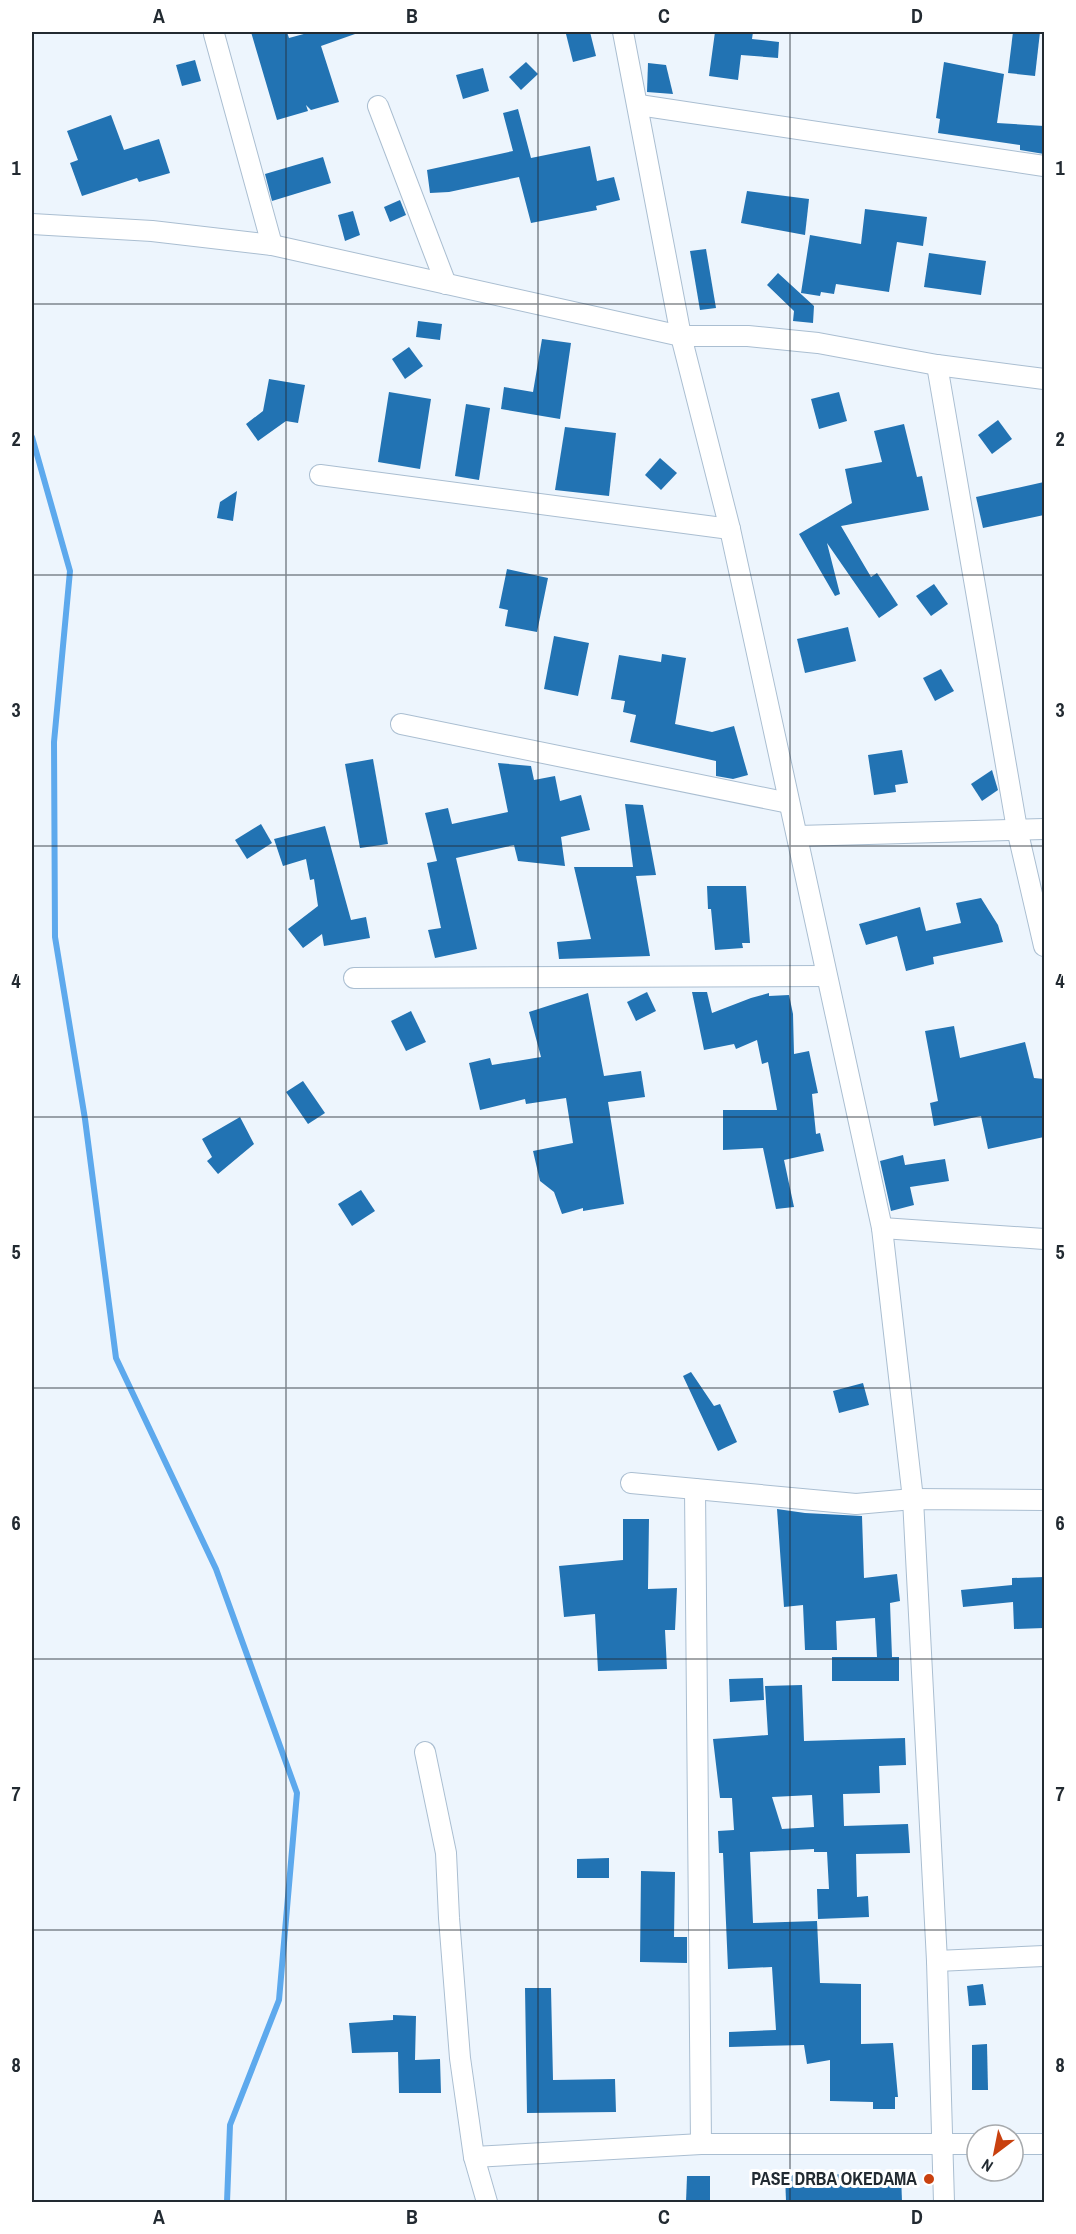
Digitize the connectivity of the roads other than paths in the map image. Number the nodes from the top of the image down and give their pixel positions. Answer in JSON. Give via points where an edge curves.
{"nodes":[{"id":1,"x":623,"y":32,"type":"edge"},
{"id":2,"x":214,"y":34,"type":"dead end"},
{"id":3,"x":639,"y":105,"type":"junction"},
{"id":4,"x":378,"y":106,"type":"dead end"},
{"id":5,"x":1044,"y":166,"type":"edge"},
{"id":6,"x":32,"y":224,"type":"edge"},
{"id":7,"x":272,"y":245,"type":"junction"},
{"id":8,"x":446,"y":284,"type":"junction"},
{"id":9,"x":681,"y":336,"type":"junction"},
{"id":10,"x":937,"y":365,"type":"junction"},
{"id":11,"x":1044,"y":379,"type":"edge"},
{"id":12,"x":320,"y":476,"type":"dead end"},
{"id":13,"x":730,"y":529,"type":"junction"},
{"id":14,"x":401,"y":724,"type":"dead end"},
{"id":15,"x":789,"y":803,"type":"junction"},
{"id":16,"x":1017,"y":829,"type":"junction"},
{"id":17,"x":1044,"y":829,"type":"edge"},
{"id":18,"x":798,"y":836,"type":"junction"},
{"id":19,"x":1044,"y":946,"type":"edge"},
{"id":20,"x":826,"y":976,"type":"junction"},
{"id":21,"x":354,"y":978,"type":"dead end"},
{"id":22,"x":882,"y":1228,"type":"junction"},
{"id":23,"x":1044,"y":1239,"type":"edge"},
{"id":24,"x":632,"y":1483,"type":"dead end"},
{"id":25,"x":695,"y":1489,"type":"junction"},
{"id":26,"x":913,"y":1499,"type":"junction"},
{"id":27,"x":1044,"y":1500,"type":"edge"},
{"id":28,"x":425,"y":1752,"type":"dead end"},
{"id":29,"x":1044,"y":1956,"type":"edge"},
{"id":30,"x":937,"y":1961,"type":"junction"},
{"id":31,"x":701,"y":2144,"type":"junction"},
{"id":32,"x":942,"y":2144,"type":"junction"},
{"id":33,"x":965,"y":2144,"type":"edge"},
{"id":34,"x":1025,"y":2144,"type":"edge"},
{"id":35,"x":1044,"y":2144,"type":"edge"},
{"id":36,"x":474,"y":2157,"type":"junction"},
{"id":37,"x":487,"y":2202,"type":"edge"},
{"id":38,"x":944,"y":2202,"type":"edge"}],
"edges":[{"from":1,"to":3,"type":"street"},
{"from":2,"to":7,"type":"street"},
{"from":3,"to":5,"type":"street"},
{"from":3,"to":9,"type":"street"},
{"from":4,"to":8,"type":"street"},
{"from":6,"to":7,"type":"street","via":[[152,231]]},
{"from":7,"to":8,"type":"street"},
{"from":8,"to":9,"type":"street"},
{"from":9,"to":10,"type":"street","via":[[748,336],[818,343]]},
{"from":9,"to":13,"type":"street"},
{"from":10,"to":11,"type":"street"},
{"from":10,"to":16,"type":"street"},
{"from":12,"to":13,"type":"street"},
{"from":13,"to":15,"type":"street"},
{"from":14,"to":15,"type":"street"},
{"from":15,"to":18,"type":"street"},
{"from":16,"to":17,"type":"street"},
{"from":16,"to":18,"type":"street"},
{"from":16,"to":19,"type":"street"},
{"from":18,"to":20,"type":"street"},
{"from":20,"to":21,"type":"street"},
{"from":20,"to":22,"type":"street"},
{"from":22,"to":23,"type":"street"},
{"from":22,"to":26,"type":"street"},
{"from":24,"to":25,"type":"street"},
{"from":25,"to":26,"type":"street","via":[[856,1503]]},
{"from":25,"to":31,"type":"street"},
{"from":26,"to":27,"type":"street"},
{"from":26,"to":30,"type":"street"},
{"from":28,"to":36,"type":"street","via":[[446,1852],[456,2011]]},
{"from":29,"to":30,"type":"street"},
{"from":30,"to":32,"type":"street"},
{"from":31,"to":32,"type":"street"},
{"from":31,"to":36,"type":"street"},
{"from":32,"to":33,"type":"street"},
{"from":32,"to":38,"type":"street"},
{"from":34,"to":35,"type":"street"},
{"from":36,"to":37,"type":"street"}]}
